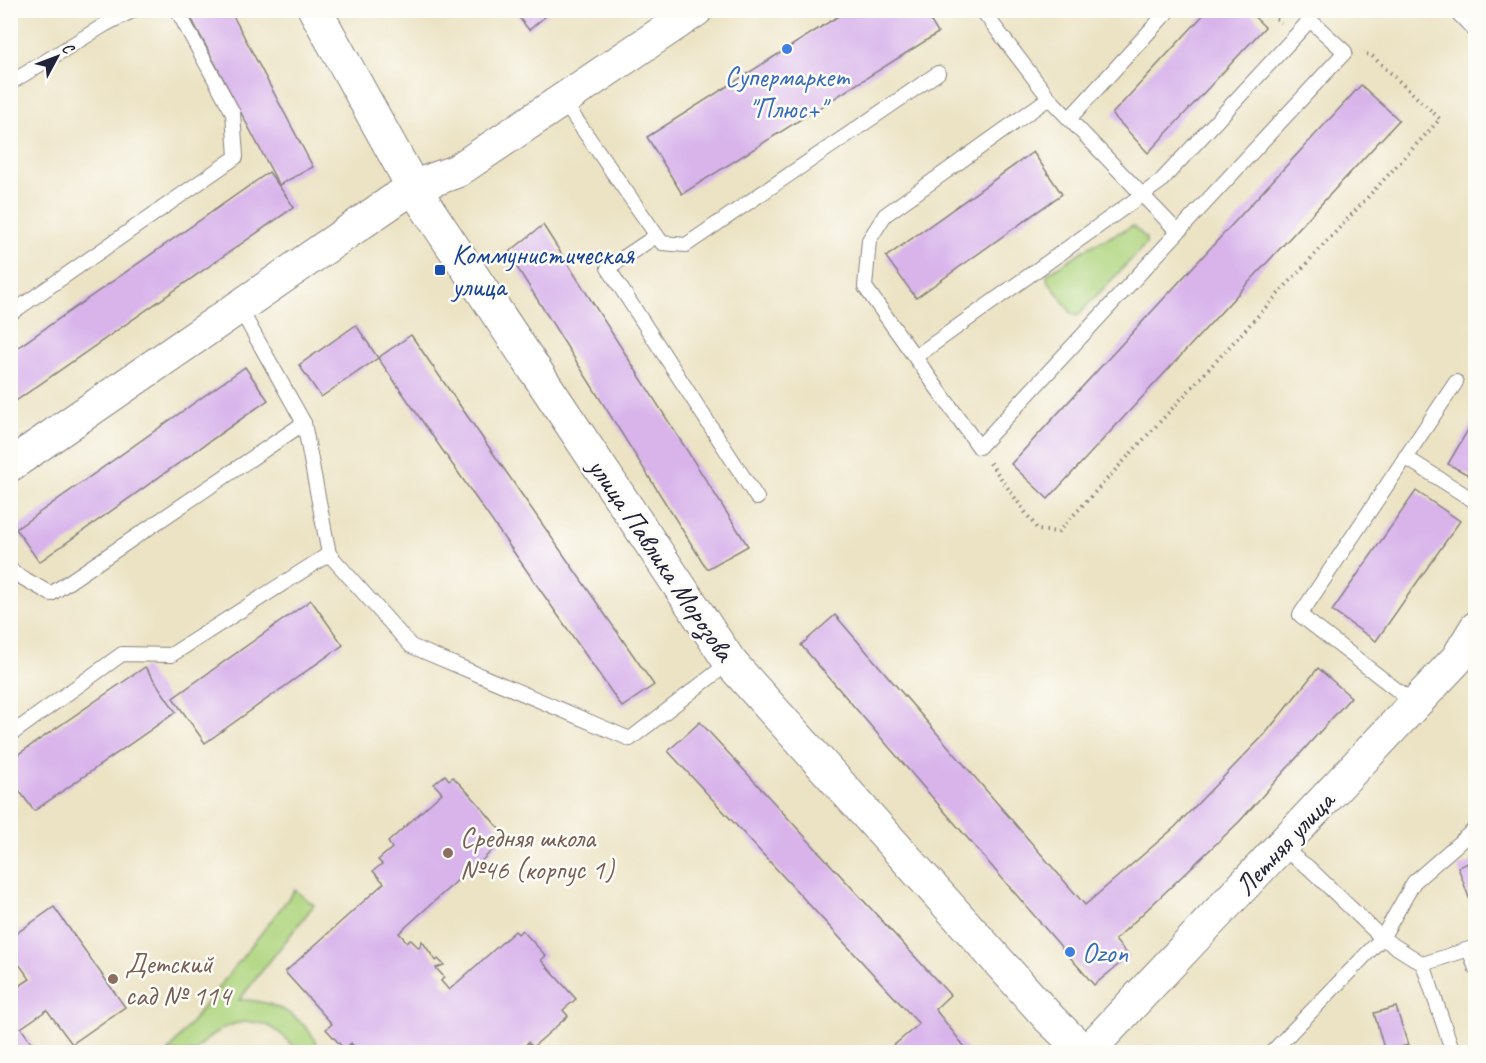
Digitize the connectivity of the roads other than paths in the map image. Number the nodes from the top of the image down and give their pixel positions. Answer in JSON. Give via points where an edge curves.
{"nodes":[{"id":1,"x":134,"y":10,"type":"edge"},
{"id":2,"x":177,"y":10,"type":"edge"},
{"id":3,"x":315,"y":10,"type":"edge"},
{"id":4,"x":696,"y":10,"type":"edge"},
{"id":5,"x":982,"y":10,"type":"edge"},
{"id":6,"x":1169,"y":10,"type":"edge"},
{"id":7,"x":1455,"y":10,"type":"edge"},
{"id":8,"x":1476,"y":32,"type":"edge"},
{"id":9,"x":938,"y":73,"type":"dead end"},
{"id":10,"x":10,"y":83,"type":"edge"},
{"id":11,"x":1049,"y":98,"type":"junction"},
{"id":12,"x":563,"y":101,"type":"junction"},
{"id":13,"x":1069,"y":119,"type":"junction"},
{"id":14,"x":413,"y":187,"type":"junction"},
{"id":15,"x":1142,"y":195,"type":"junction"},
{"id":16,"x":1178,"y":232,"type":"junction"},
{"id":17,"x":656,"y":236,"type":"junction"},
{"id":18,"x":239,"y":307,"type":"junction"},
{"id":19,"x":10,"y":314,"type":"edge"},
{"id":20,"x":915,"y":357,"type":"junction"},
{"id":21,"x":1456,"y":382,"type":"dead end"},
{"id":22,"x":304,"y":423,"type":"junction"},
{"id":23,"x":1406,"y":457,"type":"junction"},
{"id":24,"x":10,"y":465,"type":"edge"},
{"id":25,"x":757,"y":498,"type":"dead end"},
{"id":26,"x":1476,"y":502,"type":"edge"},
{"id":27,"x":329,"y":554,"type":"junction"},
{"id":28,"x":10,"y":568,"type":"edge"},
{"id":29,"x":1476,"y":628,"type":"edge"},
{"id":30,"x":730,"y":662,"type":"junction"},
{"id":31,"x":1414,"y":704,"type":"junction"},
{"id":32,"x":10,"y":735,"type":"edge"},
{"id":33,"x":1476,"y":828,"type":"edge"},
{"id":34,"x":1280,"y":847,"type":"junction"},
{"id":35,"x":1382,"y":938,"type":"junction"},
{"id":36,"x":1423,"y":964,"type":"junction"},
{"id":37,"x":1476,"y":969,"type":"edge"},
{"id":38,"x":1086,"y":1053,"type":"edge"},
{"id":39,"x":1272,"y":1053,"type":"edge"},
{"id":40,"x":1453,"y":1053,"type":"edge"}],
"edges":[{"from":1,"to":10,"type":"lane"},
{"from":2,"to":19,"type":"lane","via":[[233,113],[236,157]]},
{"from":3,"to":14,"type":"street","name":"улица Павлика Морозова"},
{"from":4,"to":12,"type":"street"},
{"from":5,"to":11,"type":"lane"},
{"from":6,"to":13,"type":"lane"},
{"from":7,"to":8,"type":"lane"},
{"from":9,"to":17,"type":"lane","via":[[686,245],[662,243]]},
{"from":11,"to":13,"type":"lane"},
{"from":11,"to":20,"type":"lane","via":[[885,215],[869,240],[865,287]]},
{"from":12,"to":14,"type":"street","via":[[457,171]]},
{"from":12,"to":17,"type":"lane"},
{"from":13,"to":15,"type":"lane"},
{"from":14,"to":18,"type":"street"},
{"from":14,"to":30,"type":"street","name":"улица Павлика Морозова"},
{"from":15,"to":16,"type":"lane"},
{"from":15,"to":16,"type":"lane","via":[[1160,182],[1310,20],[1345,52]]},
{"from":15,"to":20,"type":"lane"},
{"from":16,"to":20,"type":"lane","via":[[979,447]]},
{"from":17,"to":25,"type":"lane","via":[[608,268]]},
{"from":18,"to":22,"type":"lane"},
{"from":18,"to":24,"type":"street"},
{"from":21,"to":23,"type":"lane"},
{"from":22,"to":27,"type":"lane"},
{"from":22,"to":28,"type":"lane","via":[[51,594]]},
{"from":23,"to":26,"type":"lane"},
{"from":23,"to":31,"type":"lane","via":[[1300,615]]},
{"from":27,"to":30,"type":"lane","via":[[411,646],[630,739]]},
{"from":27,"to":32,"type":"lane","via":[[171,655],[122,654]]},
{"from":29,"to":31,"type":"street","name":"Летняя улица","via":[[1457,659]]},
{"from":30,"to":38,"type":"street","name":"улица Павлика Морозова","via":[[1041,1010]]},
{"from":31,"to":34,"type":"street","name":"Летняя улица"},
{"from":33,"to":35,"type":"lane","via":[[1414,882]]},
{"from":34,"to":35,"type":"lane","via":[[1308,867]]},
{"from":34,"to":38,"type":"street","name":"Летняя улица"},
{"from":35,"to":36,"type":"lane"},
{"from":35,"to":39,"type":"lane"},
{"from":36,"to":37,"type":"lane","via":[[1469,949]]},
{"from":36,"to":40,"type":"lane"}]}
